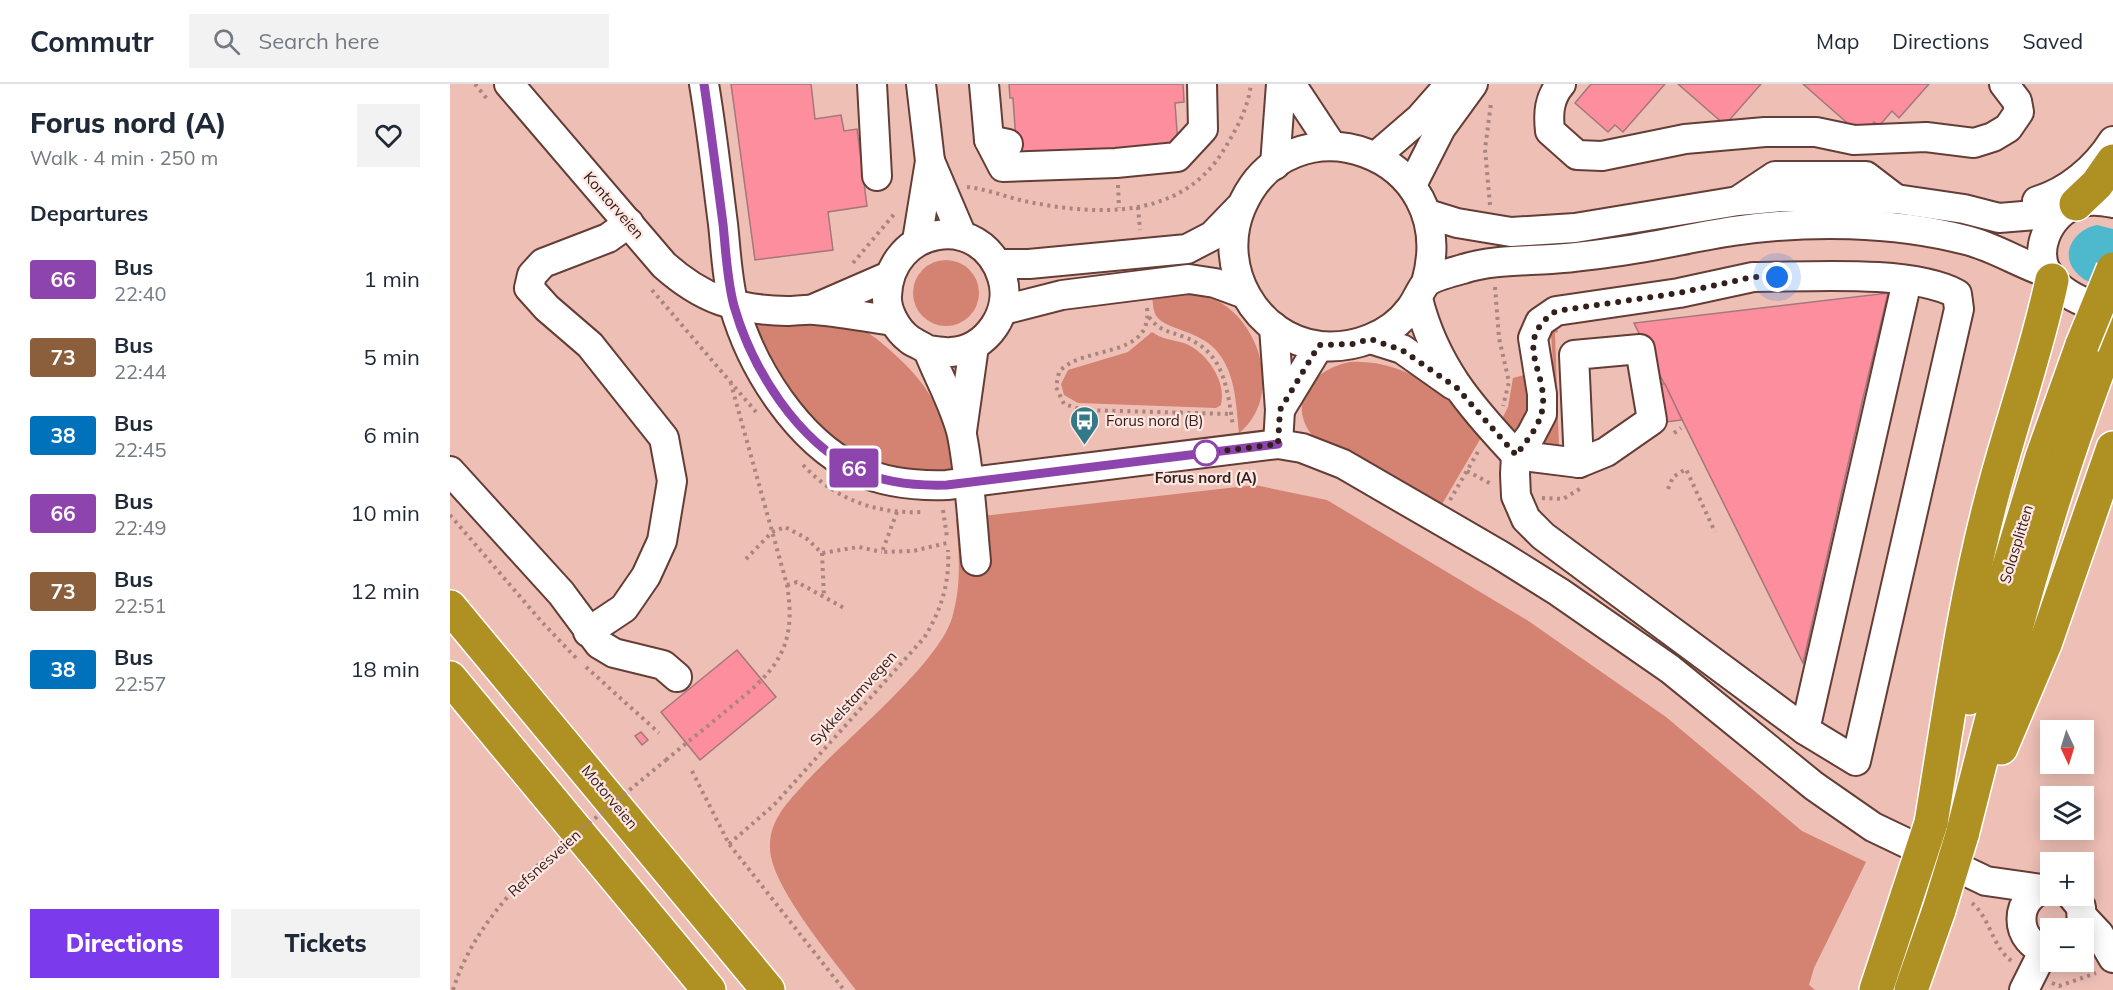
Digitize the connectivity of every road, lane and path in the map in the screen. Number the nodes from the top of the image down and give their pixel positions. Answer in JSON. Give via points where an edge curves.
{"nodes":[{"id":1,"x":475,"y":84,"type":"edge"},
{"id":2,"x":704,"y":84,"type":"edge"},
{"id":3,"x":872,"y":84,"type":"edge"},
{"id":4,"x":921,"y":84,"type":"edge"},
{"id":5,"x":984,"y":84,"type":"edge"},
{"id":6,"x":1202,"y":84,"type":"edge"},
{"id":7,"x":1281,"y":84,"type":"edge"},
{"id":8,"x":1291,"y":84,"type":"edge"},
{"id":9,"x":1450,"y":84,"type":"edge"},
{"id":10,"x":1561,"y":84,"type":"edge"},
{"id":11,"x":2004,"y":84,"type":"edge"},
{"id":12,"x":1484,"y":89,"type":"edge"},
{"id":13,"x":501,"y":95,"type":"edge"},
{"id":14,"x":2113,"y":141,"type":"edge"},
{"id":15,"x":1332,"y":146,"type":"junction"},
{"id":16,"x":1377,"y":156,"type":"junction"},
{"id":17,"x":930,"y":161,"type":"junction"},
{"id":18,"x":2113,"y":161,"type":"edge"},
{"id":19,"x":1275,"y":165,"type":"junction"},
{"id":20,"x":877,"y":176,"type":"dead end"},
{"id":21,"x":1412,"y":185,"type":"junction"},
{"id":22,"x":957,"y":186,"type":"dead end"},
{"id":23,"x":2113,"y":203,"type":"edge"},
{"id":24,"x":900,"y":204,"type":"dead end"},
{"id":25,"x":1241,"y":206,"type":"junction"},
{"id":26,"x":2068,"y":208,"type":"junction"},
{"id":27,"x":1964,"y":209,"type":"junction"},
{"id":28,"x":1491,"y":212,"type":"dead end"},
{"id":29,"x":1428,"y":214,"type":"junction"},
{"id":30,"x":629,"y":223,"type":"junction"},
{"id":31,"x":962,"y":236,"type":"junction"},
{"id":32,"x":917,"y":241,"type":"junction"},
{"id":33,"x":1141,"y":241,"type":"dead end"},
{"id":34,"x":998,"y":264,"type":"junction"},
{"id":35,"x":850,"y":266,"type":"dead end"},
{"id":36,"x":2113,"y":270,"type":"edge"},
{"id":37,"x":889,"y":276,"type":"junction"},
{"id":38,"x":2050,"y":277,"type":"junction"},
{"id":39,"x":1907,"y":281,"type":"junction"},
{"id":40,"x":651,"y":289,"type":"dead end"},
{"id":41,"x":1422,"y":291,"type":"junction"},
{"id":42,"x":1245,"y":294,"type":"junction"},
{"id":43,"x":734,"y":306,"type":"junction"},
{"id":44,"x":813,"y":309,"type":"junction"},
{"id":45,"x":1003,"y":310,"type":"junction"},
{"id":46,"x":2113,"y":314,"type":"edge"},
{"id":47,"x":1148,"y":316,"type":"joint"},
{"id":48,"x":893,"y":321,"type":"junction"},
{"id":49,"x":1274,"y":327,"type":"junction"},
{"id":50,"x":1370,"y":339,"type":"junction"},
{"id":51,"x":2100,"y":343,"type":"edge"},
{"id":52,"x":1319,"y":345,"type":"junction"},
{"id":53,"x":974,"y":346,"type":"junction"},
{"id":54,"x":928,"y":350,"type":"junction"},
{"id":55,"x":731,"y":383,"type":"junction"},
{"id":56,"x":1457,"y":388,"type":"junction"},
{"id":57,"x":1280,"y":410,"type":"junction"},
{"id":58,"x":759,"y":416,"type":"dead end"},
{"id":59,"x":961,"y":434,"type":"junction"},
{"id":60,"x":1278,"y":444,"type":"junction"},
{"id":61,"x":2113,"y":448,"type":"edge"},
{"id":62,"x":1516,"y":455,"type":"junction"},
{"id":63,"x":799,"y":461,"type":"dead end"},
{"id":64,"x":1579,"y":463,"type":"dead end"},
{"id":65,"x":450,"y":471,"type":"edge"},
{"id":66,"x":1668,"y":489,"type":"dead end"},
{"id":67,"x":961,"y":500,"type":"junction"},
{"id":68,"x":897,"y":512,"type":"junction"},
{"id":69,"x":450,"y":515,"type":"edge"},
{"id":70,"x":772,"y":532,"type":"junction"},
{"id":71,"x":1715,"y":532,"type":"dead end"},
{"id":72,"x":948,"y":543,"type":"junction"},
{"id":73,"x":882,"y":552,"type":"junction"},
{"id":74,"x":822,"y":553,"type":"junction"},
{"id":75,"x":747,"y":559,"type":"dead end"},
{"id":76,"x":976,"y":561,"type":"dead end"},
{"id":77,"x":787,"y":585,"type":"junction"},
{"id":78,"x":824,"y":597,"type":"junction"},
{"id":79,"x":450,"y":607,"type":"edge"},
{"id":80,"x":844,"y":608,"type":"dead end"},
{"id":81,"x":588,"y":632,"type":"junction"},
{"id":82,"x":677,"y":677,"type":"dead end"},
{"id":83,"x":450,"y":678,"type":"edge"},
{"id":84,"x":1805,"y":730,"type":"junction"},
{"id":85,"x":659,"y":733,"type":"dead end"},
{"id":86,"x":692,"y":771,"type":"dead end"},
{"id":87,"x":1930,"y":823,"type":"junction"},
{"id":88,"x":1962,"y":835,"type":"junction"},
{"id":89,"x":729,"y":844,"type":"junction"},
{"id":90,"x":1986,"y":881,"type":"junction"},
{"id":91,"x":2040,"y":888,"type":"edge"},
{"id":92,"x":2040,"y":892,"type":"edge"},
{"id":93,"x":2079,"y":914,"type":"edge"},
{"id":94,"x":2021,"y":922,"type":"junction"},
{"id":95,"x":2040,"y":946,"type":"edge"},
{"id":96,"x":2101,"y":962,"type":"edge"},
{"id":97,"x":2037,"y":986,"type":"edge"},
{"id":98,"x":2059,"y":988,"type":"edge"},
{"id":99,"x":453,"y":990,"type":"edge"},
{"id":100,"x":709,"y":990,"type":"edge"},
{"id":101,"x":768,"y":990,"type":"edge"},
{"id":102,"x":844,"y":990,"type":"edge"},
{"id":103,"x":1876,"y":990,"type":"edge"},
{"id":104,"x":1911,"y":990,"type":"edge"}],
"edges":[{"from":1,"to":13,"type":"path"},
{"from":2,"to":43,"type":"street"},
{"from":3,"to":20,"type":"street"},
{"from":4,"to":17,"type":"street"},
{"from":5,"to":6,"type":"street","via":[[1001,142],[1003,167],[1177,157],[1203,129]]},
{"from":7,"to":19,"type":"street"},
{"from":8,"to":15,"type":"street"},
{"from":9,"to":16,"type":"street","via":[[1420,118]]},
{"from":10,"to":11,"type":"street","via":[[1554,92],[1548,114],[1550,130],[1577,155],[1602,156],[1685,139],[1765,132],[1816,132],[1854,140],[1926,137],[1974,143],[2001,132],[2019,112],[2017,101]]},
{"from":12,"to":21,"type":"street","via":[[1441,128]]},
{"from":12,"to":28,"type":"path"},
{"from":13,"to":30,"type":"street","name":"Kontorveien"},
{"from":14,"to":27,"type":"street","via":[[2087,172],[2067,188],[2018,206]]},
{"from":15,"to":16,"type":"street"},
{"from":15,"to":19,"type":"street","via":[[1292,155]]},
{"from":16,"to":21,"type":"street"},
{"from":17,"to":31,"type":"street"},
{"from":17,"to":32,"type":"street"},
{"from":18,"to":26,"type":"highway","via":[[2097,184]]},
{"from":19,"to":25,"type":"street"},
{"from":21,"to":29,"type":"street"},
{"from":22,"to":33,"type":"path","via":[[1051,206],[1138,207]]},
{"from":23,"to":26,"type":"street","via":[[2087,200]]},
{"from":24,"to":35,"type":"path"},
{"from":25,"to":34,"type":"street","via":[[1212,236],[1187,249]]},
{"from":25,"to":42,"type":"street","via":[[1233,242],[1236,269]]},
{"from":26,"to":27,"type":"street","via":[[2000,218]]},
{"from":26,"to":38,"type":"street","via":[[2048,228],[2043,245]]},
{"from":27,"to":29,"type":"street","via":[[1896,199],[1781,197],[1604,224],[1512,232],[1483,229]]},
{"from":29,"to":41,"type":"street","via":[[1433,249]]},
{"from":30,"to":43,"type":"street","name":"Kontorveien","via":[[664,265],[690,287]]},
{"from":30,"to":81,"type":"street","via":[[608,238],[543,263],[532,275],[529,288],[590,345],[664,438],[672,481],[662,542],[646,576],[624,608]]},
{"from":31,"to":32,"type":"street","via":[[939,234]]},
{"from":31,"to":34,"type":"street","via":[[983,247]]},
{"from":32,"to":37,"type":"street","via":[[900,256]]},
{"from":34,"to":45,"type":"street","via":[[1005,286]]},
{"from":36,"to":51,"type":"highway","name":"Solasplitten","bridge":true},
{"from":37,"to":44,"type":"street"},
{"from":37,"to":48,"type":"street","via":[[886,299]]},
{"from":38,"to":41,"type":"street","via":[[1968,240],[1838,225],[1736,230],[1617,252],[1466,268]]},
{"from":38,"to":46,"type":"street","via":[[2079,300]]},
{"from":38,"to":87,"type":"highway","via":[[2035,354],[1991,499],[1979,553]]},
{"from":39,"to":62,"type":"street","via":[[1848,276],[1753,277],[1679,293],[1556,311],[1540,322],[1533,339],[1542,414]]},
{"from":39,"to":84,"type":"street"},
{"from":39,"to":84,"type":"street","via":[[1941,285],[1957,294],[1959,309],[1856,761]]},
{"from":40,"to":55,"type":"path"},
{"from":41,"to":50,"type":"street","via":[[1405,316]]},
{"from":41,"to":56,"type":"street","via":[[1426,331]]},
{"from":42,"to":45,"type":"street","via":[[1189,279],[1062,295]]},
{"from":42,"to":49,"type":"street"},
{"from":43,"to":44,"type":"street","name":"Kontorveien"},
{"from":43,"to":67,"type":"street","via":[[762,373],[817,442],[858,470],[881,479],[922,485]]},
{"from":44,"to":48,"type":"street"},
{"from":45,"to":53,"type":"street","via":[[992,331]]},
{"from":47,"to":47,"type":"path","via":[[1155,326],[1209,351],[1224,375],[1231,414],[1083,410],[1064,404],[1056,387],[1059,372],[1066,364],[1128,345],[1144,332]]},
{"from":48,"to":54,"type":"street","via":[[908,339]]},
{"from":49,"to":52,"type":"street","via":[[1303,342]]},
{"from":49,"to":57,"type":"street"},
{"from":50,"to":52,"type":"street"},
{"from":50,"to":56,"type":"street","via":[[1402,350]]},
{"from":51,"to":87,"type":"highway","name":"Solasplitten","via":[[2042,457]]},
{"from":51,"to":88,"type":"highway","name":"Solasplitten","via":[[2010,644]]},
{"from":52,"to":57,"type":"street"},
{"from":53,"to":54,"type":"street","via":[[952,352]]},
{"from":53,"to":59,"type":"street"},
{"from":54,"to":59,"type":"street"},
{"from":55,"to":58,"type":"path"},
{"from":55,"to":70,"type":"path","name":"Refsnesveien"},
{"from":56,"to":62,"type":"street"},
{"from":57,"to":60,"type":"street"},
{"from":59,"to":67,"type":"street"},
{"from":60,"to":67,"type":"street"},
{"from":60,"to":90,"type":"street","via":[[1302,448],[1343,464],[1500,555],[1670,669],[1844,808],[1873,827]]},
{"from":61,"to":88,"type":"highway","via":[[2045,644]]},
{"from":62,"to":64,"type":"street"},
{"from":62,"to":84,"type":"street","via":[[1516,496],[1526,519],[1543,536]]},
{"from":63,"to":68,"type":"path","via":[[828,487],[852,501]]},
{"from":65,"to":81,"type":"street","via":[[561,593]]},
{"from":66,"to":71,"type":"path","via":[[1673,477],[1686,470]]},
{"from":67,"to":68,"type":"path"},
{"from":67,"to":72,"type":"path","name":"Sykkelstamvegen"},
{"from":67,"to":76,"type":"street"},
{"from":68,"to":73,"type":"path"},
{"from":69,"to":85,"type":"path","via":[[566,648]]},
{"from":70,"to":74,"type":"path","via":[[785,527],[806,538]]},
{"from":70,"to":75,"type":"path"},
{"from":70,"to":77,"type":"path","name":"Refsnesveien"},
{"from":72,"to":73,"type":"path","via":[[914,551]]},
{"from":72,"to":89,"type":"path","name":"Sykkelstamvegen","via":[[946,586],[937,616],[924,638],[774,805]]},
{"from":73,"to":74,"type":"path","via":[[859,547]]},
{"from":74,"to":78,"type":"path"},
{"from":77,"to":78,"type":"path","via":[[797,582]]},
{"from":77,"to":99,"type":"path","name":"Refsnesveien","bridge":true,"via":[[789,629],[770,674],[531,871],[486,921]]},
{"from":78,"to":80,"type":"path"},
{"from":79,"to":101,"type":"highway","name":"Motorveien"},
{"from":81,"to":82,"type":"street","via":[[614,653],[663,665]]},
{"from":83,"to":100,"type":"highway"},
{"from":86,"to":89,"type":"path"},
{"from":87,"to":103,"type":"highway","bridge":true},
{"from":88,"to":104,"type":"highway","bridge":true},
{"from":89,"to":102,"type":"path"},
{"from":90,"to":91,"type":"street"},
{"from":90,"to":94,"type":"street","via":[[2004,910]]},
{"from":92,"to":94,"type":"street","via":[[2024,905]]},
{"from":93,"to":96,"type":"street","via":[[2099,934]]},
{"from":94,"to":95,"type":"street","via":[[2028,940]]},
{"from":96,"to":98,"type":"path"},
{"from":97,"to":98,"type":"path"}]}
